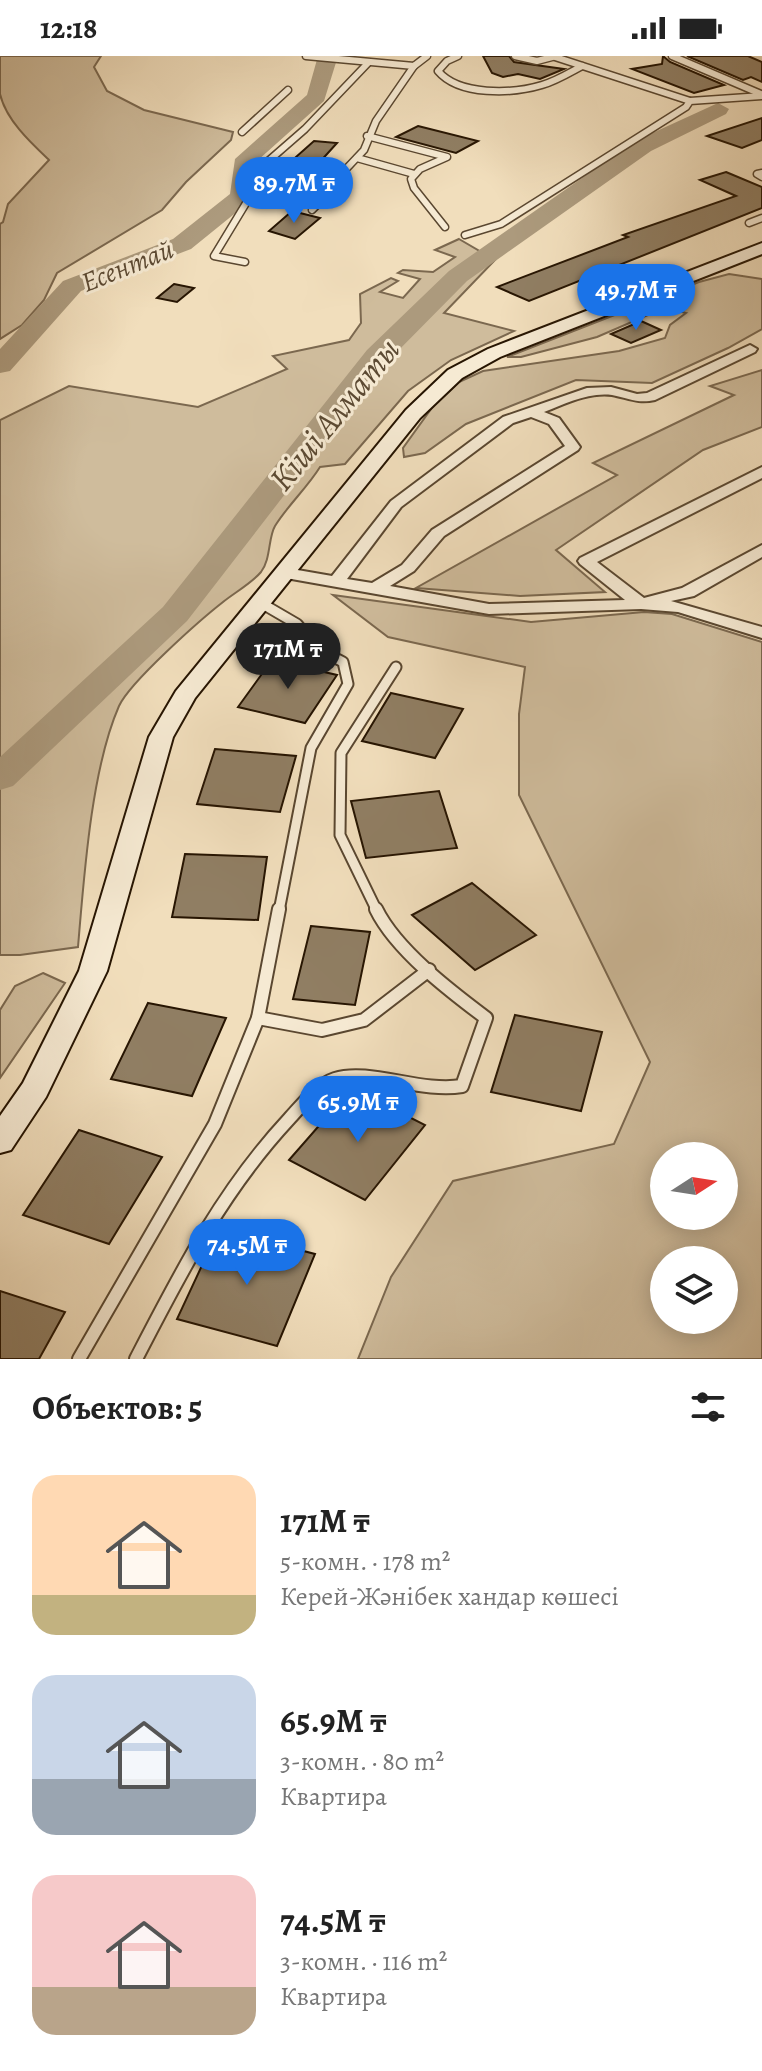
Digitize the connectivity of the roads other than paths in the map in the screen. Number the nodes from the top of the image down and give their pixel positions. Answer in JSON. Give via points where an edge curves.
{"nodes":[{"id":1,"x":306,"y":56,"type":"edge"},
{"id":2,"x":427,"y":56,"type":"edge"},
{"id":3,"x":458,"y":56,"type":"edge"},
{"id":4,"x":515,"y":56,"type":"edge"},
{"id":5,"x":556,"y":56,"type":"edge"},
{"id":6,"x":672,"y":56,"type":"edge"},
{"id":7,"x":368,"y":63,"type":"junction"},
{"id":8,"x":414,"y":66,"type":"junction"},
{"id":9,"x":582,"y":66,"type":"junction"},
{"id":10,"x":288,"y":90,"type":"dead end"},
{"id":11,"x":762,"y":95,"type":"edge"},
{"id":12,"x":690,"y":101,"type":"junction"},
{"id":13,"x":242,"y":132,"type":"dead end"},
{"id":14,"x":367,"y":136,"type":"junction"},
{"id":15,"x":357,"y":158,"type":"junction"},
{"id":16,"x":414,"y":174,"type":"junction"},
{"id":17,"x":312,"y":210,"type":"dead end"},
{"id":18,"x":762,"y":218,"type":"edge"},
{"id":19,"x":749,"y":223,"type":"dead end"},
{"id":20,"x":445,"y":227,"type":"dead end"},
{"id":21,"x":465,"y":235,"type":"dead end"},
{"id":22,"x":762,"y":248,"type":"edge"},
{"id":23,"x":245,"y":262,"type":"dead end"},
{"id":24,"x":750,"y":349,"type":"dead end"},
{"id":25,"x":534,"y":413,"type":"junction"},
{"id":26,"x":762,"y":472,"type":"edge"},
{"id":27,"x":762,"y":550,"type":"edge"},
{"id":28,"x":286,"y":573,"type":"junction"},
{"id":29,"x":336,"y":582,"type":"junction"},
{"id":30,"x":374,"y":589,"type":"junction"},
{"id":31,"x":261,"y":603,"type":"junction"},
{"id":32,"x":641,"y":604,"type":"junction"},
{"id":33,"x":762,"y":633,"type":"edge"},
{"id":34,"x":396,"y":667,"type":"dead end"},
{"id":35,"x":429,"y":970,"type":"junction"},
{"id":36,"x":258,"y":1018,"type":"junction"},
{"id":37,"x":0,"y":1141,"type":"edge"},
{"id":38,"x":79,"y":1359,"type":"edge"},
{"id":39,"x":136,"y":1359,"type":"edge"}],
"edges":[{"from":1,"to":7,"type":"lane"},
{"from":2,"to":8,"type":"lane"},
{"from":3,"to":9,"type":"lane","via":[[438,71],[441,77],[472,88],[535,87]]},
{"from":4,"to":5,"type":"lane","via":[[537,61]]},
{"from":5,"to":9,"type":"lane"},
{"from":6,"to":11,"type":"lane"},
{"from":7,"to":8,"type":"lane"},
{"from":7,"to":23,"type":"lane","via":[[266,163],[214,256]]},
{"from":8,"to":14,"type":"lane"},
{"from":9,"to":12,"type":"lane"},
{"from":10,"to":13,"type":"lane"},
{"from":11,"to":12,"type":"lane"},
{"from":12,"to":21,"type":"lane","via":[[501,224]]},
{"from":14,"to":15,"type":"lane"},
{"from":14,"to":16,"type":"lane","via":[[447,157]]},
{"from":15,"to":16,"type":"lane"},
{"from":15,"to":17,"type":"lane","via":[[330,186],[312,192],[317,205]]},
{"from":16,"to":20,"type":"lane","via":[[414,188]]},
{"from":18,"to":19,"type":"lane"},
{"from":22,"to":28,"type":"main road","via":[[494,353],[455,374],[413,414]]},
{"from":24,"to":25,"type":"street","via":[[650,397],[587,392]]},
{"from":25,"to":29,"type":"street","via":[[508,420],[396,504]]},
{"from":25,"to":30,"type":"street","via":[[554,421],[573,447],[438,533],[408,568]]},
{"from":26,"to":32,"type":"street","via":[[586,561]]},
{"from":27,"to":32,"type":"street","via":[[688,592]]},
{"from":28,"to":29,"type":"street"},
{"from":28,"to":31,"type":"main road"},
{"from":29,"to":30,"type":"street"},
{"from":30,"to":32,"type":"street","via":[[489,609]]},
{"from":31,"to":36,"type":"lane","via":[[297,624],[318,649],[343,662],[348,684],[311,748]]},
{"from":31,"to":37,"type":"main road","via":[[184,696],[161,737],[93,971],[35,1089]]},
{"from":32,"to":33,"type":"street","via":[[680,607]]},
{"from":34,"to":35,"type":"lane","via":[[341,753],[340,835],[384,925]]},
{"from":35,"to":36,"type":"lane","via":[[364,1020],[322,1030]]},
{"from":35,"to":39,"type":"lane","via":[[486,1018],[462,1086],[442,1092],[374,1079],[333,1079],[293,1112],[198,1238]]},
{"from":36,"to":38,"type":"lane","via":[[215,1124]]}]}
